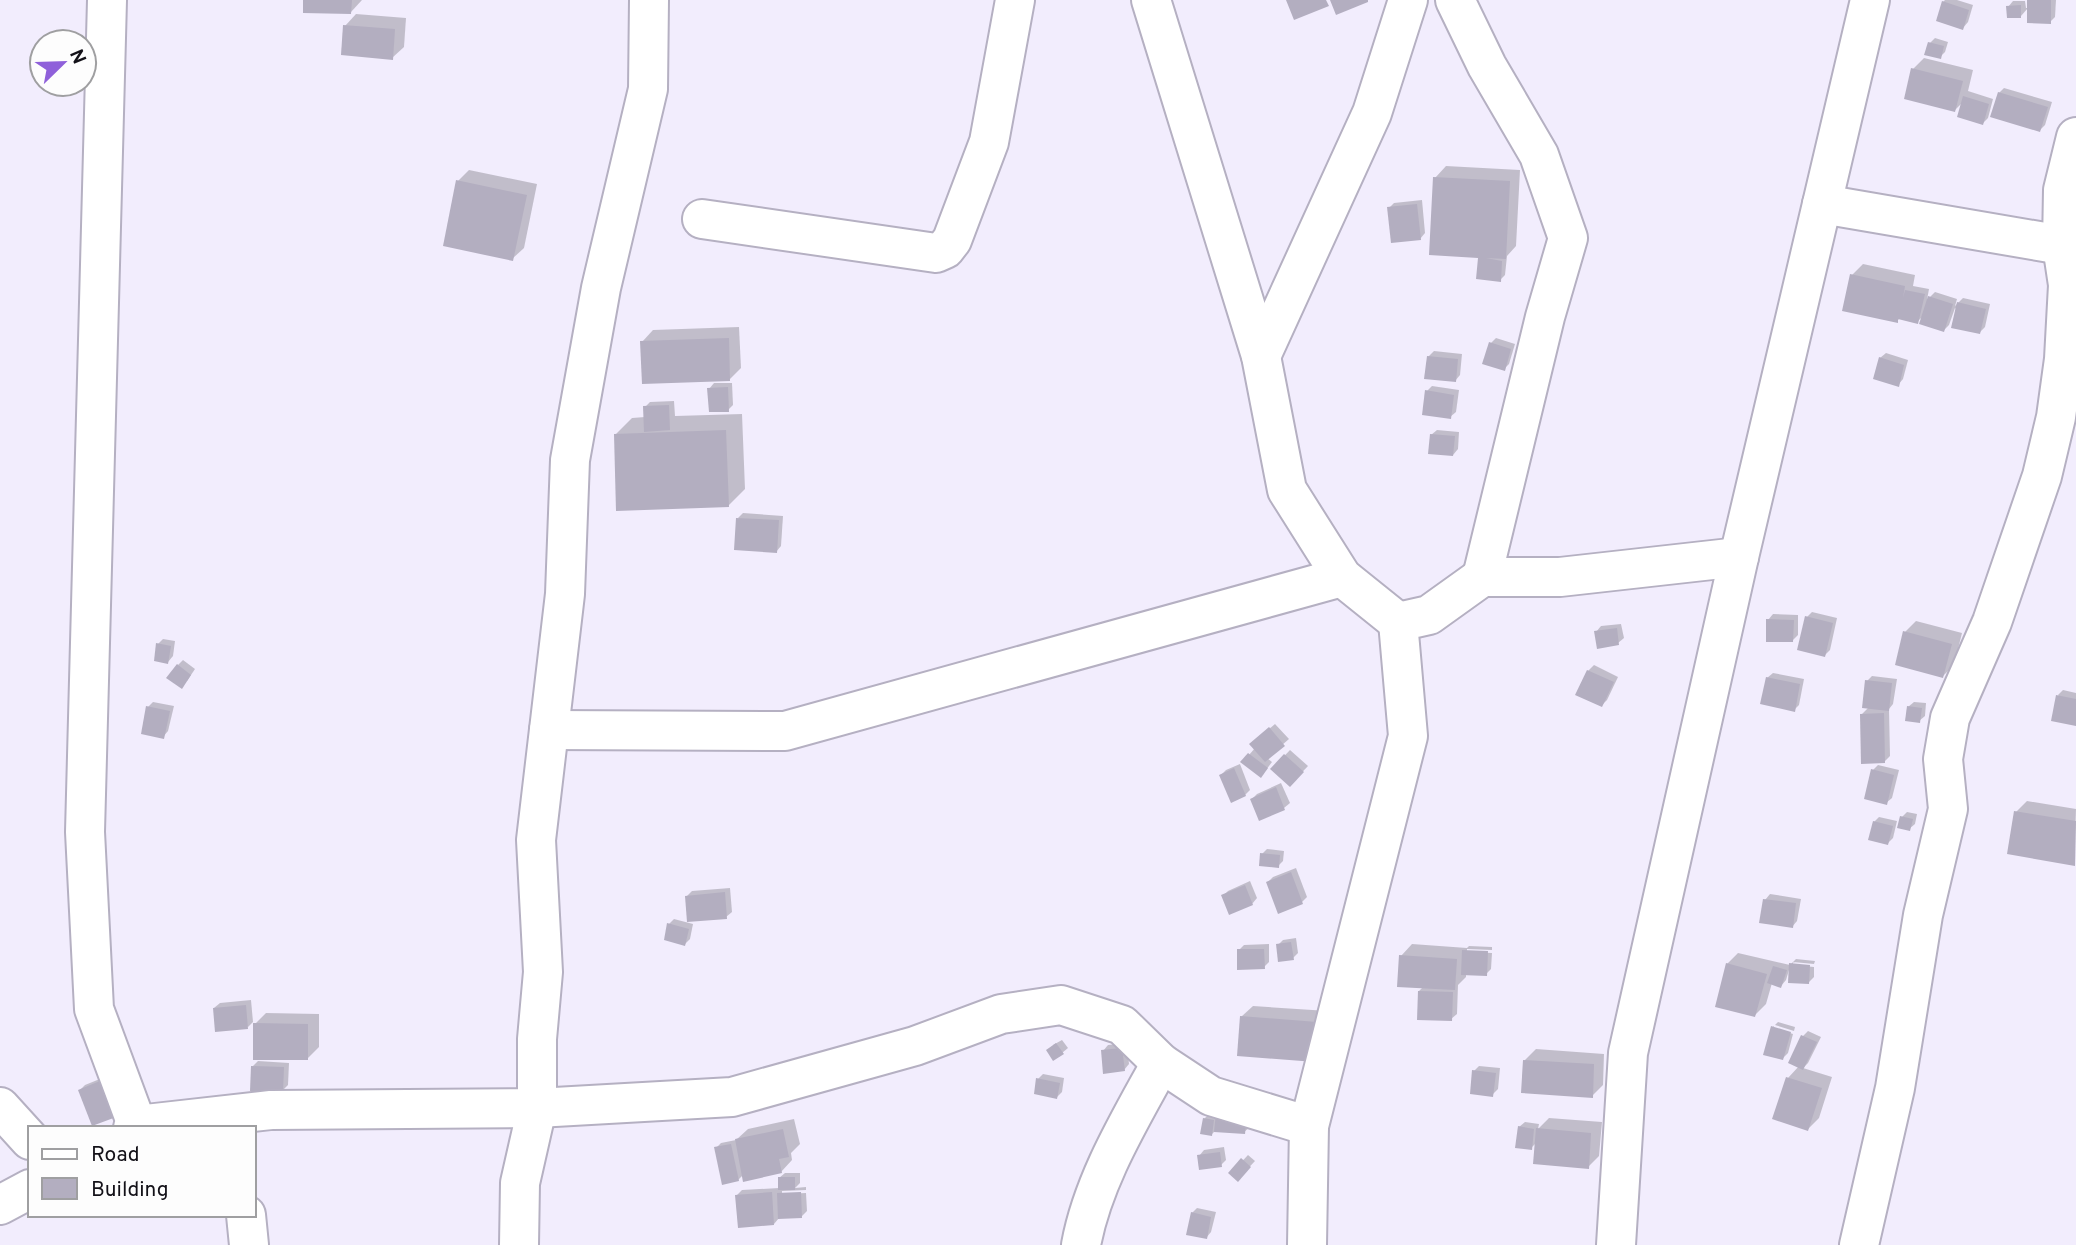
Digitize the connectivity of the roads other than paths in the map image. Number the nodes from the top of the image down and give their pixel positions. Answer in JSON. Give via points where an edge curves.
{"nodes":[{"id":1,"x":107,"y":0,"type":"edge"},
{"id":2,"x":649,"y":0,"type":"edge"},
{"id":3,"x":1015,"y":0,"type":"edge"},
{"id":4,"x":1151,"y":0,"type":"edge"},
{"id":5,"x":1408,"y":0,"type":"edge"},
{"id":6,"x":1455,"y":0,"type":"edge"},
{"id":7,"x":1870,"y":0,"type":"edge"},
{"id":8,"x":2076,"y":137,"type":"edge"},
{"id":9,"x":1822,"y":204,"type":"junction"},
{"id":10,"x":702,"y":219,"type":"dead end"},
{"id":11,"x":2062,"y":246,"type":"junction"},
{"id":12,"x":1261,"y":356,"type":"junction"},
{"id":13,"x":1739,"y":556,"type":"junction"},
{"id":14,"x":1342,"y":577,"type":"junction"},
{"id":15,"x":1482,"y":577,"type":"junction"},
{"id":16,"x":1398,"y":622,"type":"junction"},
{"id":17,"x":549,"y":730,"type":"junction"},
{"id":18,"x":1161,"y":1063,"type":"junction"},
{"id":19,"x":0,"y":1107,"type":"edge"},
{"id":20,"x":537,"y":1108,"type":"junction"},
{"id":21,"x":237,"y":1121,"type":"edge"},
{"id":22,"x":135,"y":1126,"type":"edge"},
{"id":23,"x":1309,"y":1126,"type":"junction"},
{"id":24,"x":28,"y":1138,"type":"edge"},
{"id":25,"x":28,"y":1190,"type":"edge"},
{"id":26,"x":0,"y":1205,"type":"edge"},
{"id":27,"x":246,"y":1217,"type":"edge"},
{"id":28,"x":249,"y":1245,"type":"edge"},
{"id":29,"x":519,"y":1245,"type":"edge"},
{"id":30,"x":1081,"y":1245,"type":"edge"},
{"id":31,"x":1307,"y":1245,"type":"edge"},
{"id":32,"x":1616,"y":1245,"type":"edge"},
{"id":33,"x":1859,"y":1245,"type":"edge"}],
"edges":[{"from":1,"to":22,"type":"street","via":[[85,832],[93,1009]]},
{"from":2,"to":17,"type":"street","via":[[648,89],[601,288],[570,460],[565,594]]},
{"from":3,"to":10,"type":"street","via":[[989,142],[945,249],[936,253]]},
{"from":4,"to":12,"type":"street"},
{"from":5,"to":12,"type":"street","via":[[1372,113]]},
{"from":6,"to":15,"type":"street","via":[[1539,155],[1568,238]]},
{"from":7,"to":9,"type":"street"},
{"from":8,"to":11,"type":"street","via":[[2063,190]]},
{"from":9,"to":11,"type":"street"},
{"from":9,"to":13,"type":"street"},
{"from":11,"to":33,"type":"street","via":[[2068,285],[2056,417],[2042,476],[1992,622],[1950,718],[1943,759],[1948,809],[1923,915],[1895,1088]]},
{"from":12,"to":14,"type":"street","via":[[1287,490]]},
{"from":13,"to":15,"type":"street","via":[[1560,577]]},
{"from":13,"to":32,"type":"street","via":[[1628,1053]]},
{"from":14,"to":16,"type":"street"},
{"from":14,"to":17,"type":"street","via":[[785,731]]},
{"from":15,"to":16,"type":"street","via":[[1429,614]]},
{"from":16,"to":23,"type":"street","via":[[1408,736]]},
{"from":17,"to":20,"type":"street","via":[[536,840],[543,972]]},
{"from":18,"to":20,"type":"street","via":[[1122,1025],[1061,1005],[1001,1014],[915,1046],[732,1097]]},
{"from":18,"to":23,"type":"street","via":[[1211,1096]]},
{"from":18,"to":30,"type":"street","via":[[1116,1145],[1084,1224]]},
{"from":19,"to":24,"type":"street"},
{"from":20,"to":21,"type":"street","via":[[271,1110]]},
{"from":20,"to":29,"type":"street","via":[[520,1183]]},
{"from":21,"to":22,"type":"street"},
{"from":23,"to":31,"type":"street"},
{"from":25,"to":26,"type":"street"},
{"from":27,"to":28,"type":"street"}]}
